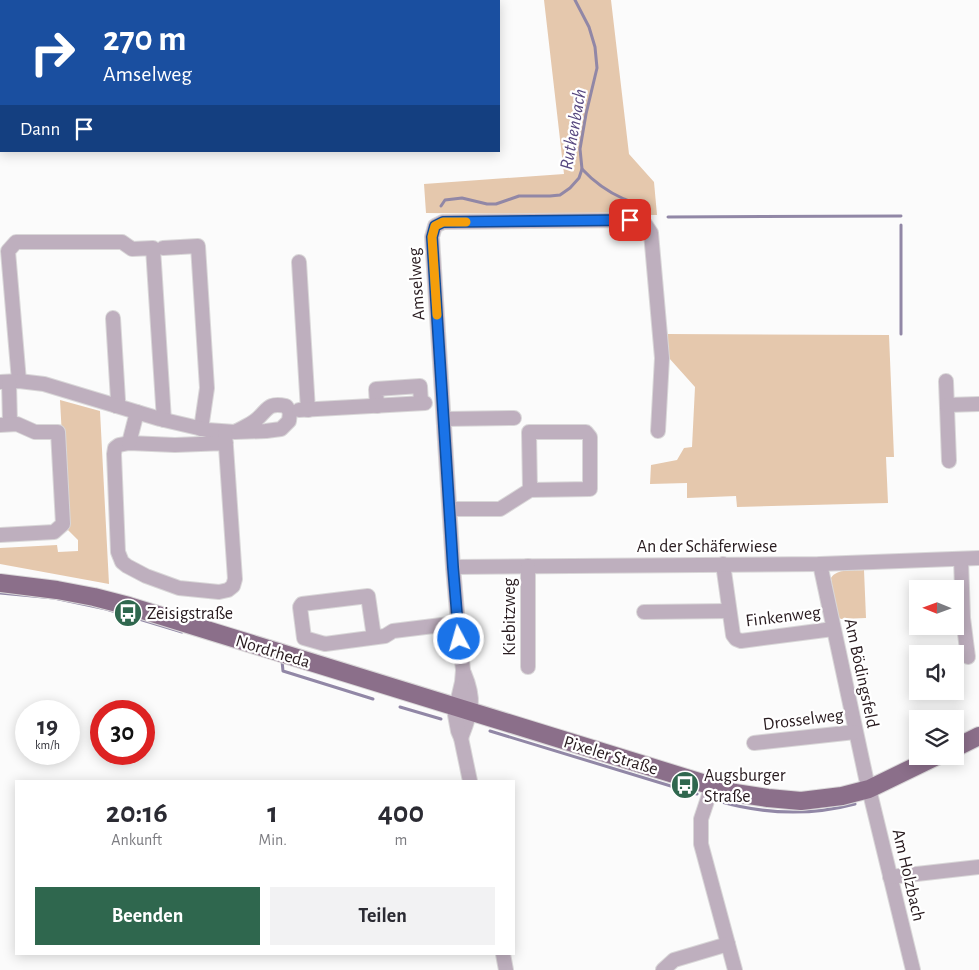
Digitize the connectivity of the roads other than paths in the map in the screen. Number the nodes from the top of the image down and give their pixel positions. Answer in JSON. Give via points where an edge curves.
{"nodes":[{"id":1,"x":163,"y":248,"type":"dead end"},
{"id":2,"x":299,"y":262,"type":"dead end"},
{"id":3,"x":113,"y":318,"type":"dead end"},
{"id":4,"x":946,"y":381,"type":"dead end"},
{"id":5,"x":9,"y":382,"type":"edge"},
{"id":6,"x":423,"y":403,"type":"dead end"},
{"id":7,"x":979,"y":404,"type":"edge"},
{"id":8,"x":947,"y":405,"type":"junction"},
{"id":9,"x":116,"y":406,"type":"junction"},
{"id":10,"x":308,"y":410,"type":"junction"},
{"id":11,"x":137,"y":412,"type":"junction"},
{"id":12,"x":290,"y":412,"type":"junction"},
{"id":13,"x":514,"y":418,"type":"dead end"},
{"id":14,"x":444,"y":419,"type":"junction"},
{"id":15,"x":164,"y":420,"type":"junction"},
{"id":16,"x":5,"y":425,"type":"edge"},
{"id":17,"x":201,"y":429,"type":"junction"},
{"id":18,"x":658,"y":431,"type":"dead end"},
{"id":19,"x":228,"y":436,"type":"junction"},
{"id":20,"x":129,"y":443,"type":"junction"},
{"id":21,"x":949,"y":461,"type":"dead end"},
{"id":22,"x":530,"y":490,"type":"junction"},
{"id":23,"x":450,"y":509,"type":"junction"},
{"id":24,"x":0,"y":535,"type":"edge"},
{"id":25,"x":979,"y":558,"type":"edge"},
{"id":26,"x":961,"y":559,"type":"junction"},
{"id":27,"x":723,"y":564,"type":"junction"},
{"id":28,"x":820,"y":564,"type":"junction"},
{"id":29,"x":528,"y":566,"type":"junction"},
{"id":30,"x":453,"y":567,"type":"junction"},
{"id":31,"x":0,"y":582,"type":"edge"},
{"id":32,"x":730,"y":611,"type":"junction"},
{"id":33,"x":644,"y":612,"type":"dead end"},
{"id":34,"x":458,"y":623,"type":"junction"},
{"id":35,"x":833,"y":629,"type":"junction"},
{"id":36,"x":374,"y":638,"type":"junction"},
{"id":37,"x":968,"y":656,"type":"dead end"},
{"id":38,"x":528,"y":667,"type":"dead end"},
{"id":39,"x":464,"y":710,"type":"junction"},
{"id":40,"x":855,"y":732,"type":"junction"},
{"id":41,"x":979,"y":736,"type":"edge"},
{"id":42,"x":754,"y":744,"type":"dead end"},
{"id":43,"x":964,"y":744,"type":"edge"},
{"id":44,"x":918,"y":765,"type":"edge"},
{"id":45,"x":470,"y":780,"type":"edge"},
{"id":46,"x":712,"y":786,"type":"junction"},
{"id":47,"x":869,"y":789,"type":"junction"},
{"id":48,"x":979,"y":867,"type":"edge"},
{"id":49,"x":890,"y":877,"type":"junction"},
{"id":50,"x":728,"y":944,"type":"junction"},
{"id":51,"x":503,"y":955,"type":"edge"},
{"id":52,"x":506,"y":970,"type":"edge"},
{"id":53,"x":663,"y":970,"type":"edge"},
{"id":54,"x":735,"y":970,"type":"edge"},
{"id":55,"x":913,"y":970,"type":"edge"}],
"edges":[{"from":1,"to":17,"type":"street","via":[[198,246],[207,388]]},
{"from":2,"to":10,"type":"street"},
{"from":3,"to":9,"type":"street"},
{"from":4,"to":8,"type":"street"},
{"from":5,"to":9,"type":"street","via":[[44,384]]},
{"from":5,"to":15,"type":"street","via":[[8,251],[16,242],[122,242],[132,249],[153,248]]},
{"from":5,"to":16,"type":"street"},
{"from":6,"to":10,"type":"street"},
{"from":7,"to":8,"type":"street"},
{"from":8,"to":21,"type":"street"},
{"from":9,"to":11,"type":"street"},
{"from":10,"to":12,"type":"street"},
{"from":11,"to":15,"type":"street"},
{"from":11,"to":20,"type":"street"},
{"from":12,"to":19,"type":"street","via":[[289,421],[281,429]]},
{"from":12,"to":19,"type":"street","via":[[286,406],[278,404],[268,407],[256,420]]},
{"from":13,"to":14,"type":"street"},
{"from":14,"to":18,"type":"street","name":"Amselweg","via":[[432,237],[435,226],[443,222],[630,220],[646,224],[651,233],[662,358]]},
{"from":14,"to":23,"type":"street","name":"Amselweg"},
{"from":15,"to":17,"type":"street"},
{"from":16,"to":24,"type":"street","via":[[17,424],[35,432],[58,432],[63,524],[54,532]]},
{"from":17,"to":19,"type":"street"},
{"from":19,"to":20,"type":"street","via":[[175,446]]},
{"from":19,"to":20,"type":"street","via":[[235,579],[233,586],[219,592],[178,588],[146,576],[122,562],[118,552],[114,454],[119,445]]},
{"from":22,"to":22,"type":"street","via":[[590,488],[590,437],[586,432],[528,432]]},
{"from":22,"to":23,"type":"street","via":[[500,509]]},
{"from":23,"to":30,"type":"street","name":"Amselweg"},
{"from":25,"to":26,"type":"street","name":"An der Schäferwiese"},
{"from":26,"to":28,"type":"street","name":"An der Schäferwiese"},
{"from":26,"to":37,"type":"street"},
{"from":27,"to":28,"type":"street","name":"An der Schäferwiese"},
{"from":27,"to":29,"type":"street","name":"An der Schäferwiese"},
{"from":27,"to":32,"type":"street","name":"Finkenweg"},
{"from":28,"to":35,"type":"street","name":"Am Bödingsfeld"},
{"from":29,"to":30,"type":"street","name":"An der Schäferwiese"},
{"from":29,"to":38,"type":"street","name":"Kiebitzweg"},
{"from":30,"to":34,"type":"street","name":"Amselweg"},
{"from":31,"to":39,"type":"main road","name":"Nordrheda","via":[[57,590],[129,606]]},
{"from":32,"to":33,"type":"street","name":"Finkenweg"},
{"from":32,"to":35,"type":"street","name":"Finkenweg","via":[[733,635],[740,641]]},
{"from":34,"to":36,"type":"street","via":[[393,631]]},
{"from":34,"to":39,"type":"street","name":"Amselweg"},
{"from":35,"to":40,"type":"street","name":"Am Bödingsfeld"},
{"from":36,"to":36,"type":"street","via":[[368,596],[302,604],[300,607],[304,638],[325,644]]},
{"from":39,"to":45,"type":"street","name":"Amselweg","via":[[456,715]]},
{"from":39,"to":46,"type":"main road","name":"Pixeler Straße"},
{"from":40,"to":42,"type":"street","name":"Drosselweg"},
{"from":40,"to":47,"type":"street","name":"Am Bödingsfeld"},
{"from":41,"to":43,"type":"main road"},
{"from":44,"to":47,"type":"main road","name":"Pixeler Straße"},
{"from":46,"to":47,"type":"main road","name":"Pixeler Straße","via":[[751,796],[801,801]]},
{"from":46,"to":50,"type":"street","via":[[701,819],[700,844]]},
{"from":47,"to":49,"type":"street","name":"Am Holzbach"},
{"from":48,"to":49,"type":"street"},
{"from":49,"to":55,"type":"street","name":"Am Holzbach"},
{"from":50,"to":53,"type":"street","via":[[674,960]]},
{"from":50,"to":54,"type":"street"},
{"from":51,"to":52,"type":"street"}]}
